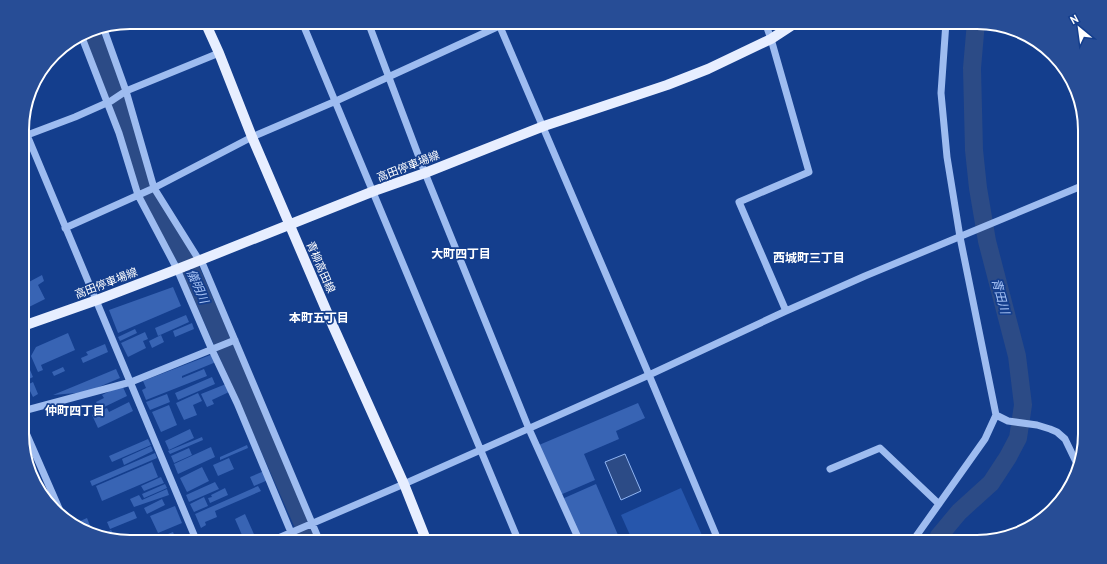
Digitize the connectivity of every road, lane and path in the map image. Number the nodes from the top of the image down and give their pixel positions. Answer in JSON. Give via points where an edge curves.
{"nodes":[{"id":1,"x":208,"y":29,"type":"edge"},
{"id":2,"x":305,"y":29,"type":"edge"},
{"id":3,"x":371,"y":29,"type":"edge"},
{"id":4,"x":489,"y":29,"type":"edge"},
{"id":5,"x":501,"y":29,"type":"edge"},
{"id":6,"x":767,"y":29,"type":"edge"},
{"id":7,"x":786,"y":29,"type":"edge"},
{"id":8,"x":946,"y":29,"type":"edge"},
{"id":9,"x":105,"y":32,"type":"edge"},
{"id":10,"x":771,"y":39,"type":"junction"},
{"id":11,"x":84,"y":41,"type":"edge"},
{"id":12,"x":218,"y":53,"type":"junction"},
{"id":13,"x":389,"y":77,"type":"junction"},
{"id":14,"x":126,"y":91,"type":"junction"},
{"id":15,"x":110,"y":101,"type":"junction"},
{"id":16,"x":336,"y":101,"type":"junction"},
{"id":17,"x":544,"y":126,"type":"junction"},
{"id":18,"x":29,"y":134,"type":"edge"},
{"id":19,"x":252,"y":137,"type":"junction"},
{"id":20,"x":29,"y":145,"type":"edge"},
{"id":21,"x":425,"y":172,"type":"junction"},
{"id":22,"x":154,"y":188,"type":"junction"},
{"id":23,"x":1078,"y":188,"type":"edge"},
{"id":24,"x":374,"y":191,"type":"junction"},
{"id":25,"x":138,"y":195,"type":"junction"},
{"id":26,"x":290,"y":226,"type":"junction"},
{"id":27,"x":65,"y":228,"type":"junction"},
{"id":28,"x":960,"y":237,"type":"junction"},
{"id":29,"x":199,"y":261,"type":"junction"},
{"id":30,"x":180,"y":268,"type":"junction"},
{"id":31,"x":96,"y":300,"type":"junction"},
{"id":32,"x":786,"y":311,"type":"junction"},
{"id":33,"x":29,"y":324,"type":"edge"},
{"id":34,"x":232,"y":341,"type":"junction"},
{"id":35,"x":214,"y":349,"type":"junction"},
{"id":36,"x":649,"y":375,"type":"junction"},
{"id":37,"x":131,"y":382,"type":"junction"},
{"id":38,"x":29,"y":409,"type":"edge"},
{"id":39,"x":996,"y":415,"type":"junction"},
{"id":40,"x":529,"y":429,"type":"junction"},
{"id":41,"x":30,"y":441,"type":"edge"},
{"id":42,"x":481,"y":450,"type":"junction"},
{"id":43,"x":1075,"y":460,"type":"edge"},
{"id":44,"x":830,"y":469,"type":"dead end"},
{"id":45,"x":404,"y":484,"type":"junction"},
{"id":46,"x":56,"y":502,"type":"edge"},
{"id":47,"x":939,"y":504,"type":"junction"},
{"id":48,"x":312,"y":523,"type":"junction"},
{"id":49,"x":294,"y":531,"type":"junction"},
{"id":50,"x":194,"y":535,"type":"edge"},
{"id":51,"x":285,"y":535,"type":"edge"},
{"id":52,"x":294,"y":535,"type":"edge"},
{"id":53,"x":317,"y":535,"type":"edge"},
{"id":54,"x":424,"y":535,"type":"edge"},
{"id":55,"x":516,"y":535,"type":"edge"},
{"id":56,"x":577,"y":535,"type":"edge"},
{"id":57,"x":715,"y":535,"type":"edge"},
{"id":58,"x":917,"y":535,"type":"edge"}],
"edges":[{"from":1,"to":12,"type":"main road","name":"青柳高田線"},
{"from":2,"to":16,"type":"street"},
{"from":3,"to":13,"type":"street"},
{"from":4,"to":13,"type":"street"},
{"from":5,"to":17,"type":"street"},
{"from":6,"to":10,"type":"street"},
{"from":7,"to":10,"type":"main road","name":"高田停車場線"},
{"from":8,"to":28,"type":"street","via":[[941,93],[947,157]]},
{"from":9,"to":14,"type":"street"},
{"from":10,"to":17,"type":"main road","name":"高田停車場線","via":[[667,85]]},
{"from":10,"to":32,"type":"street","via":[[809,172],[739,202]]},
{"from":11,"to":15,"type":"street"},
{"from":12,"to":14,"type":"street"},
{"from":12,"to":19,"type":"main road","name":"青柳高田線"},
{"from":13,"to":16,"type":"street"},
{"from":13,"to":21,"type":"street"},
{"from":14,"to":15,"type":"street"},
{"from":14,"to":22,"type":"street"},
{"from":15,"to":18,"type":"street"},
{"from":15,"to":25,"type":"street"},
{"from":16,"to":19,"type":"street"},
{"from":16,"to":24,"type":"street"},
{"from":17,"to":21,"type":"main road","name":"高田停車場線"},
{"from":17,"to":36,"type":"street"},
{"from":19,"to":22,"type":"street"},
{"from":19,"to":26,"type":"main road","name":"青柳高田線"},
{"from":20,"to":27,"type":"street"},
{"from":21,"to":24,"type":"main road","name":"高田停車場線"},
{"from":21,"to":40,"type":"street"},
{"from":22,"to":25,"type":"street"},
{"from":22,"to":29,"type":"street"},
{"from":23,"to":28,"type":"street"},
{"from":24,"to":26,"type":"main road","name":"高田停車場線"},
{"from":24,"to":42,"type":"street"},
{"from":25,"to":27,"type":"street"},
{"from":25,"to":30,"type":"street"},
{"from":26,"to":29,"type":"main road","name":"高田停車場線"},
{"from":26,"to":45,"type":"main road","name":"青柳高田線"},
{"from":27,"to":31,"type":"street"},
{"from":28,"to":32,"type":"street"},
{"from":28,"to":39,"type":"street"},
{"from":29,"to":30,"type":"main road","name":"高田停車場線"},
{"from":29,"to":34,"type":"street"},
{"from":30,"to":31,"type":"main road","name":"高田停車場線"},
{"from":30,"to":35,"type":"street"},
{"from":31,"to":33,"type":"main road","name":"高田停車場線"},
{"from":31,"to":37,"type":"street"},
{"from":32,"to":36,"type":"street"},
{"from":34,"to":35,"type":"street"},
{"from":34,"to":48,"type":"street"},
{"from":35,"to":37,"type":"street"},
{"from":35,"to":49,"type":"street"},
{"from":36,"to":40,"type":"street"},
{"from":36,"to":57,"type":"street"},
{"from":37,"to":38,"type":"street"},
{"from":37,"to":50,"type":"street"},
{"from":39,"to":43,"type":"street","via":[[1008,421],[1037,425],[1057,432],[1065,439]]},
{"from":39,"to":47,"type":"street","via":[[985,439]]},
{"from":40,"to":42,"type":"street"},
{"from":40,"to":56,"type":"street"},
{"from":41,"to":46,"type":"street"},
{"from":42,"to":45,"type":"street"},
{"from":42,"to":55,"type":"street"},
{"from":44,"to":47,"type":"street","via":[[880,448]]},
{"from":45,"to":48,"type":"street"},
{"from":45,"to":54,"type":"main road","name":"青柳高田線"},
{"from":47,"to":58,"type":"street"},
{"from":48,"to":49,"type":"street"},
{"from":48,"to":53,"type":"street"},
{"from":49,"to":51,"type":"street"},
{"from":49,"to":52,"type":"street"}]}
